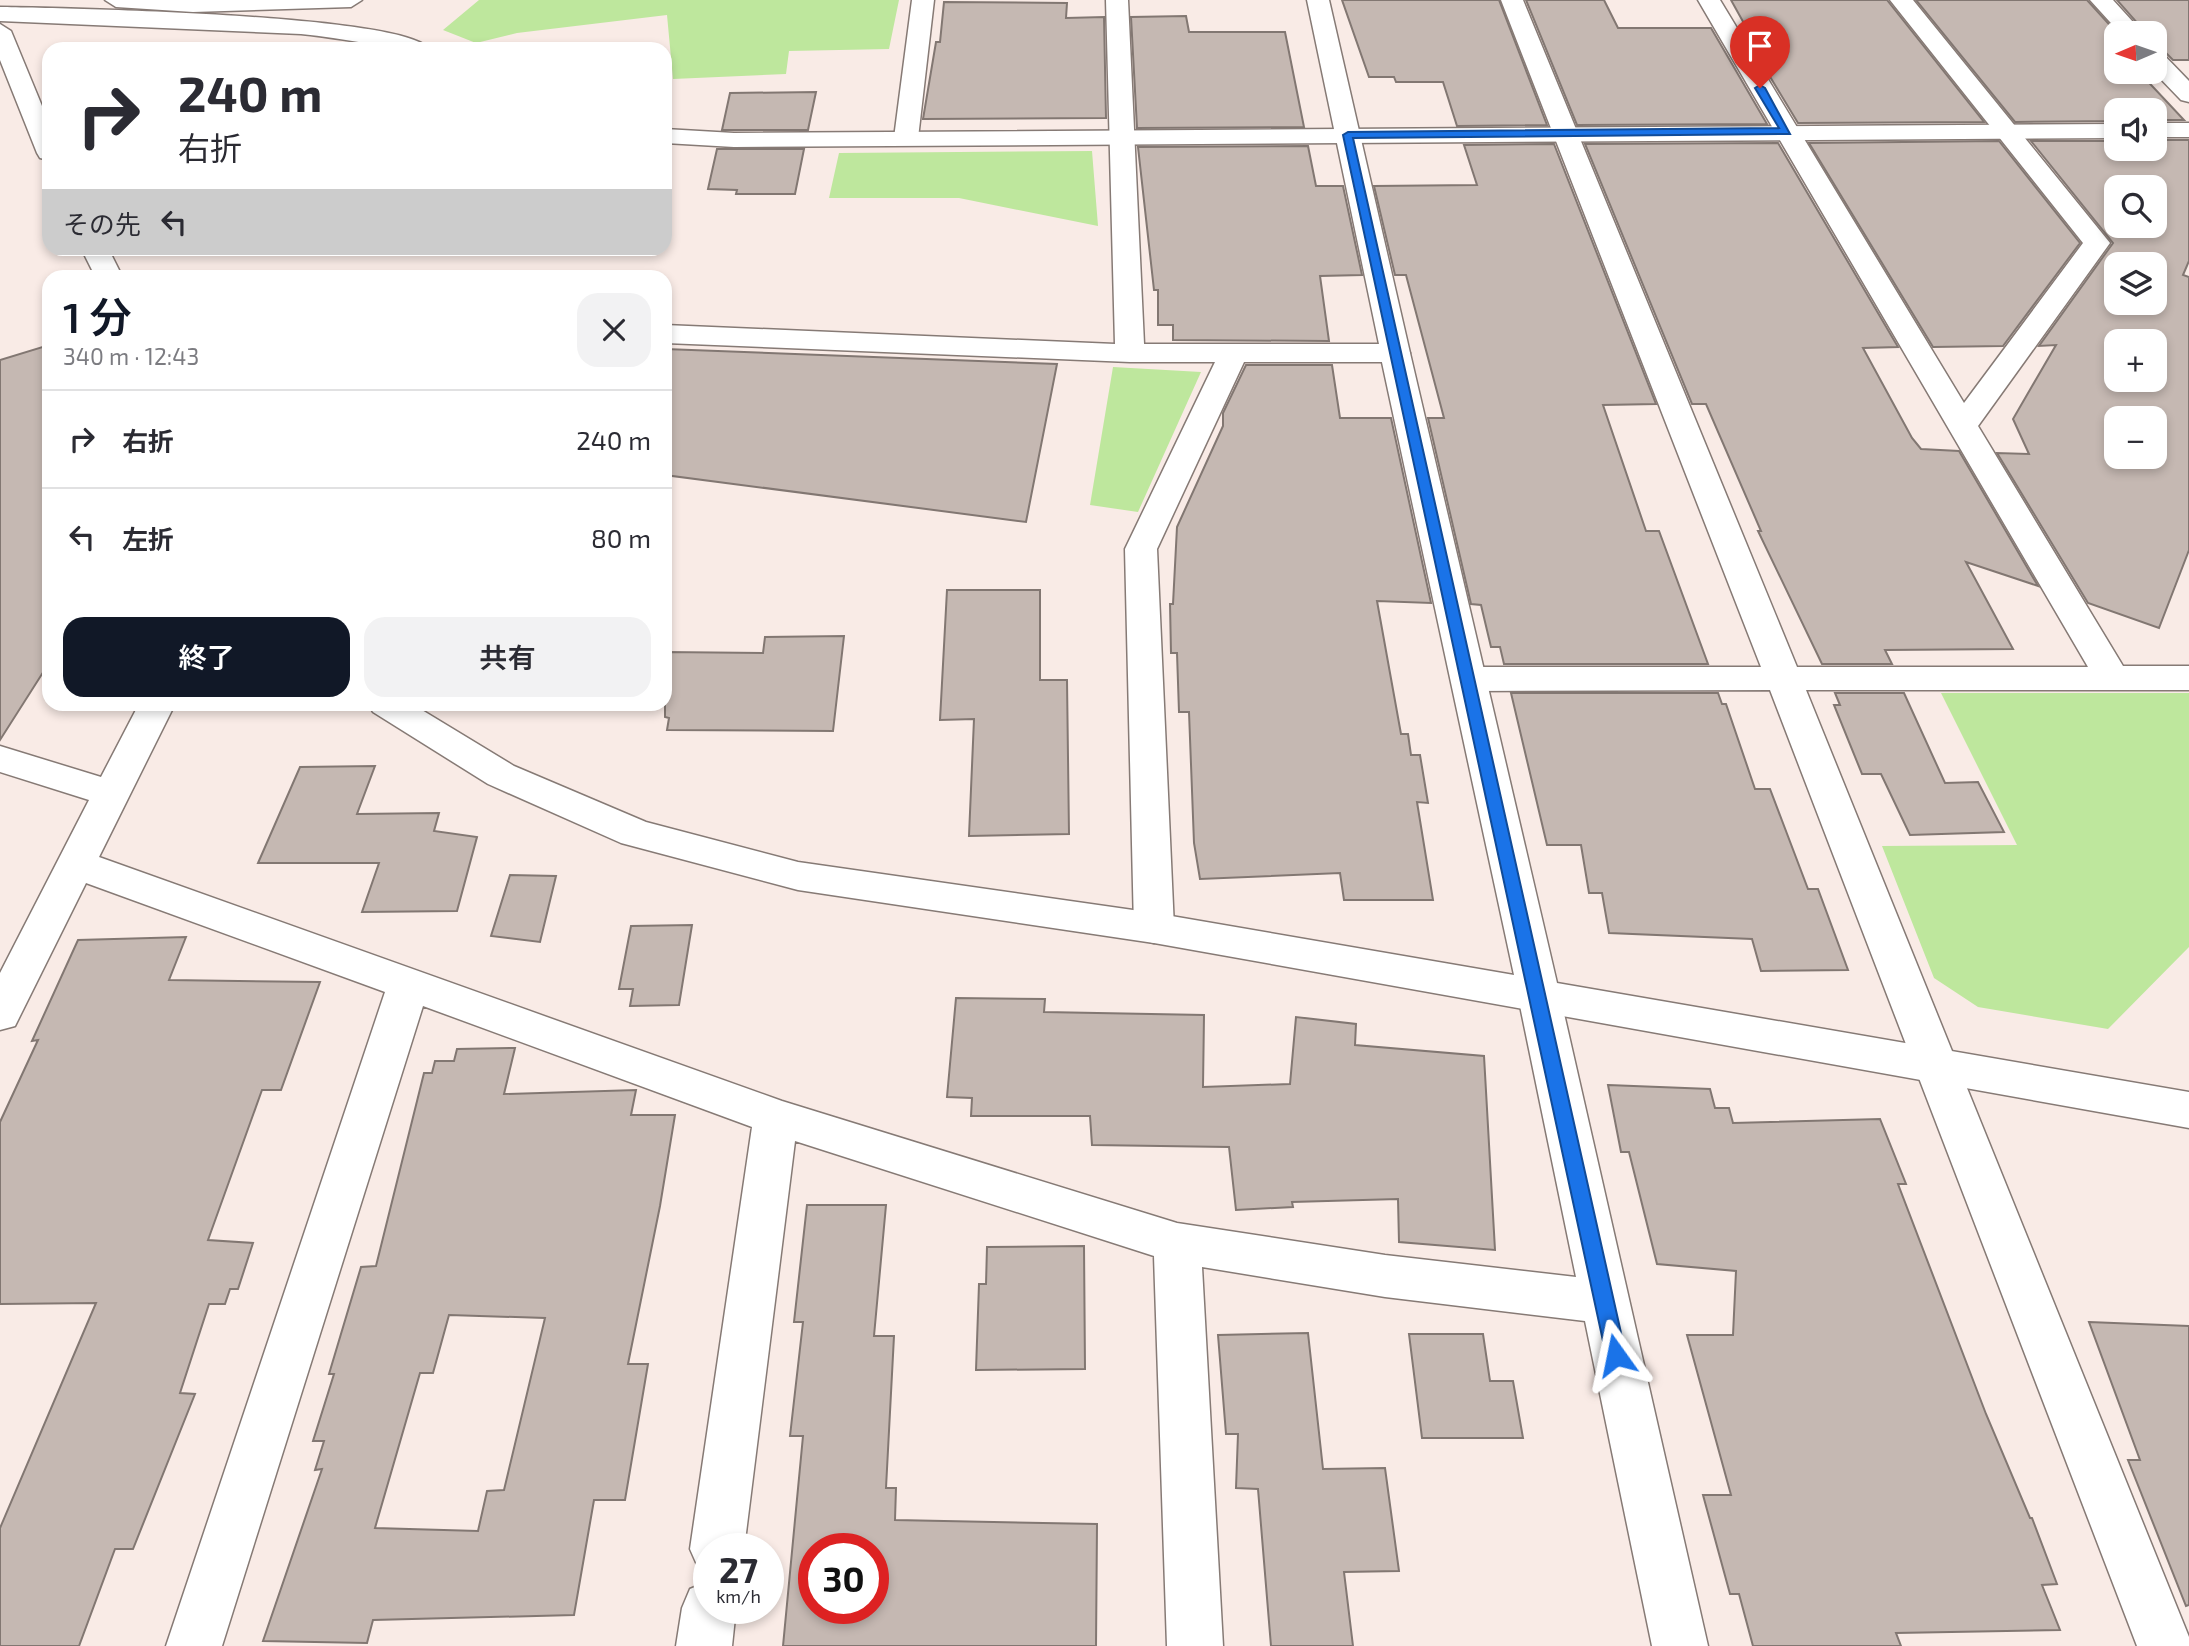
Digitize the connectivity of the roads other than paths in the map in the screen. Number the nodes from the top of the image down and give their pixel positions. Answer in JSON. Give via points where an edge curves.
{"nodes":[{"id":1,"x":116,"y":0,"type":"edge"},
{"id":2,"x":351,"y":0,"type":"edge"},
{"id":3,"x":923,"y":0,"type":"edge"},
{"id":4,"x":1117,"y":0,"type":"edge"},
{"id":5,"x":1318,"y":0,"type":"edge"},
{"id":6,"x":1512,"y":0,"type":"edge"},
{"id":7,"x":1709,"y":0,"type":"edge"},
{"id":8,"x":1901,"y":0,"type":"edge"},
{"id":9,"x":2101,"y":0,"type":"edge"},
{"id":10,"x":320,"y":1,"type":"edge"},
{"id":11,"x":0,"y":14,"type":"edge"},
{"id":12,"x":2121,"y":21,"type":"edge"},
{"id":13,"x":0,"y":31,"type":"edge"},
{"id":14,"x":398,"y":42,"type":"edge"},
{"id":15,"x":2167,"y":72,"type":"edge"},
{"id":16,"x":2189,"y":95,"type":"edge"},
{"id":17,"x":2167,"y":130,"type":"edge"},
{"id":18,"x":2189,"y":130,"type":"edge"},
{"id":19,"x":1786,"y":131,"type":"junction"},
{"id":20,"x":2007,"y":131,"type":"junction"},
{"id":21,"x":2104,"y":131,"type":"edge"},
{"id":22,"x":1565,"y":133,"type":"junction"},
{"id":23,"x":1348,"y":135,"type":"junction"},
{"id":24,"x":42,"y":136,"type":"edge"},
{"id":25,"x":672,"y":136,"type":"edge"},
{"id":26,"x":1122,"y":136,"type":"junction"},
{"id":27,"x":905,"y":138,"type":"junction"},
{"id":28,"x":672,"y":334,"type":"edge"},
{"id":29,"x":1130,"y":353,"type":"junction"},
{"id":30,"x":1233,"y":354,"type":"junction"},
{"id":31,"x":1395,"y":354,"type":"junction"},
{"id":32,"x":1963,"y":425,"type":"junction"},
{"id":33,"x":1783,"y":678,"type":"junction"},
{"id":34,"x":2112,"y":678,"type":"junction"},
{"id":35,"x":2189,"y":678,"type":"edge"},
{"id":36,"x":1469,"y":679,"type":"junction"},
{"id":37,"x":154,"y":711,"type":"edge"},
{"id":38,"x":397,"y":711,"type":"edge"},
{"id":39,"x":0,"y":759,"type":"edge"},
{"id":40,"x":111,"y":793,"type":"junction"},
{"id":41,"x":76,"y":864,"type":"junction"},
{"id":42,"x":1154,"y":928,"type":"junction"},
{"id":43,"x":409,"y":983,"type":"junction"},
{"id":44,"x":1539,"y":996,"type":"junction"},
{"id":45,"x":0,"y":1014,"type":"edge"},
{"id":46,"x":1938,"y":1067,"type":"junction"},
{"id":47,"x":2189,"y":1110,"type":"edge"},
{"id":48,"x":776,"y":1117,"type":"junction"},
{"id":49,"x":1177,"y":1243,"type":"junction"},
{"id":50,"x":1605,"y":1302,"type":"junction"},
{"id":51,"x":719,"y":1533,"type":"edge"},
{"id":52,"x":707,"y":1624,"type":"edge"},
{"id":53,"x":194,"y":1646,"type":"edge"},
{"id":54,"x":704,"y":1646,"type":"edge"},
{"id":55,"x":1195,"y":1646,"type":"edge"},
{"id":56,"x":1680,"y":1646,"type":"edge"},
{"id":57,"x":2165,"y":1646,"type":"edge"}],
"edges":[{"from":1,"to":10,"type":"street","via":[[194,5]]},
{"from":2,"to":10,"type":"street"},
{"from":3,"to":27,"type":"street"},
{"from":4,"to":26,"type":"street"},
{"from":5,"to":23,"type":"street"},
{"from":6,"to":22,"type":"street"},
{"from":7,"to":19,"type":"street"},
{"from":8,"to":20,"type":"street"},
{"from":9,"to":12,"type":"street"},
{"from":11,"to":14,"type":"street","via":[[340,30]]},
{"from":13,"to":24,"type":"street"},
{"from":15,"to":16,"type":"street"},
{"from":17,"to":18,"type":"street"},
{"from":19,"to":20,"type":"street"},
{"from":19,"to":22,"type":"street"},
{"from":19,"to":32,"type":"street"},
{"from":20,"to":21,"type":"street"},
{"from":20,"to":32,"type":"street","via":[[2097,243]]},
{"from":22,"to":23,"type":"street"},
{"from":22,"to":33,"type":"street"},
{"from":23,"to":26,"type":"street"},
{"from":23,"to":31,"type":"street"},
{"from":25,"to":27,"type":"street"},
{"from":26,"to":27,"type":"street"},
{"from":26,"to":29,"type":"street"},
{"from":28,"to":29,"type":"street"},
{"from":29,"to":30,"type":"street"},
{"from":30,"to":31,"type":"street"},
{"from":30,"to":42,"type":"street","via":[[1141,548]]},
{"from":31,"to":36,"type":"street"},
{"from":32,"to":34,"type":"street"},
{"from":33,"to":34,"type":"street"},
{"from":33,"to":36,"type":"street"},
{"from":33,"to":46,"type":"street"},
{"from":34,"to":35,"type":"street"},
{"from":36,"to":44,"type":"street"},
{"from":37,"to":40,"type":"street"},
{"from":38,"to":42,"type":"street","via":[[501,775],[635,833],[798,876]]},
{"from":39,"to":40,"type":"street"},
{"from":40,"to":41,"type":"street"},
{"from":41,"to":43,"type":"street"},
{"from":41,"to":45,"type":"street"},
{"from":42,"to":44,"type":"street"},
{"from":43,"to":48,"type":"street"},
{"from":43,"to":53,"type":"street"},
{"from":44,"to":46,"type":"street"},
{"from":44,"to":50,"type":"street"},
{"from":46,"to":47,"type":"street"},
{"from":46,"to":57,"type":"street"},
{"from":48,"to":49,"type":"street"},
{"from":48,"to":51,"type":"street"},
{"from":49,"to":50,"type":"street","via":[[1385,1276]]},
{"from":49,"to":55,"type":"street"},
{"from":50,"to":56,"type":"street"},
{"from":52,"to":54,"type":"street"}]}
